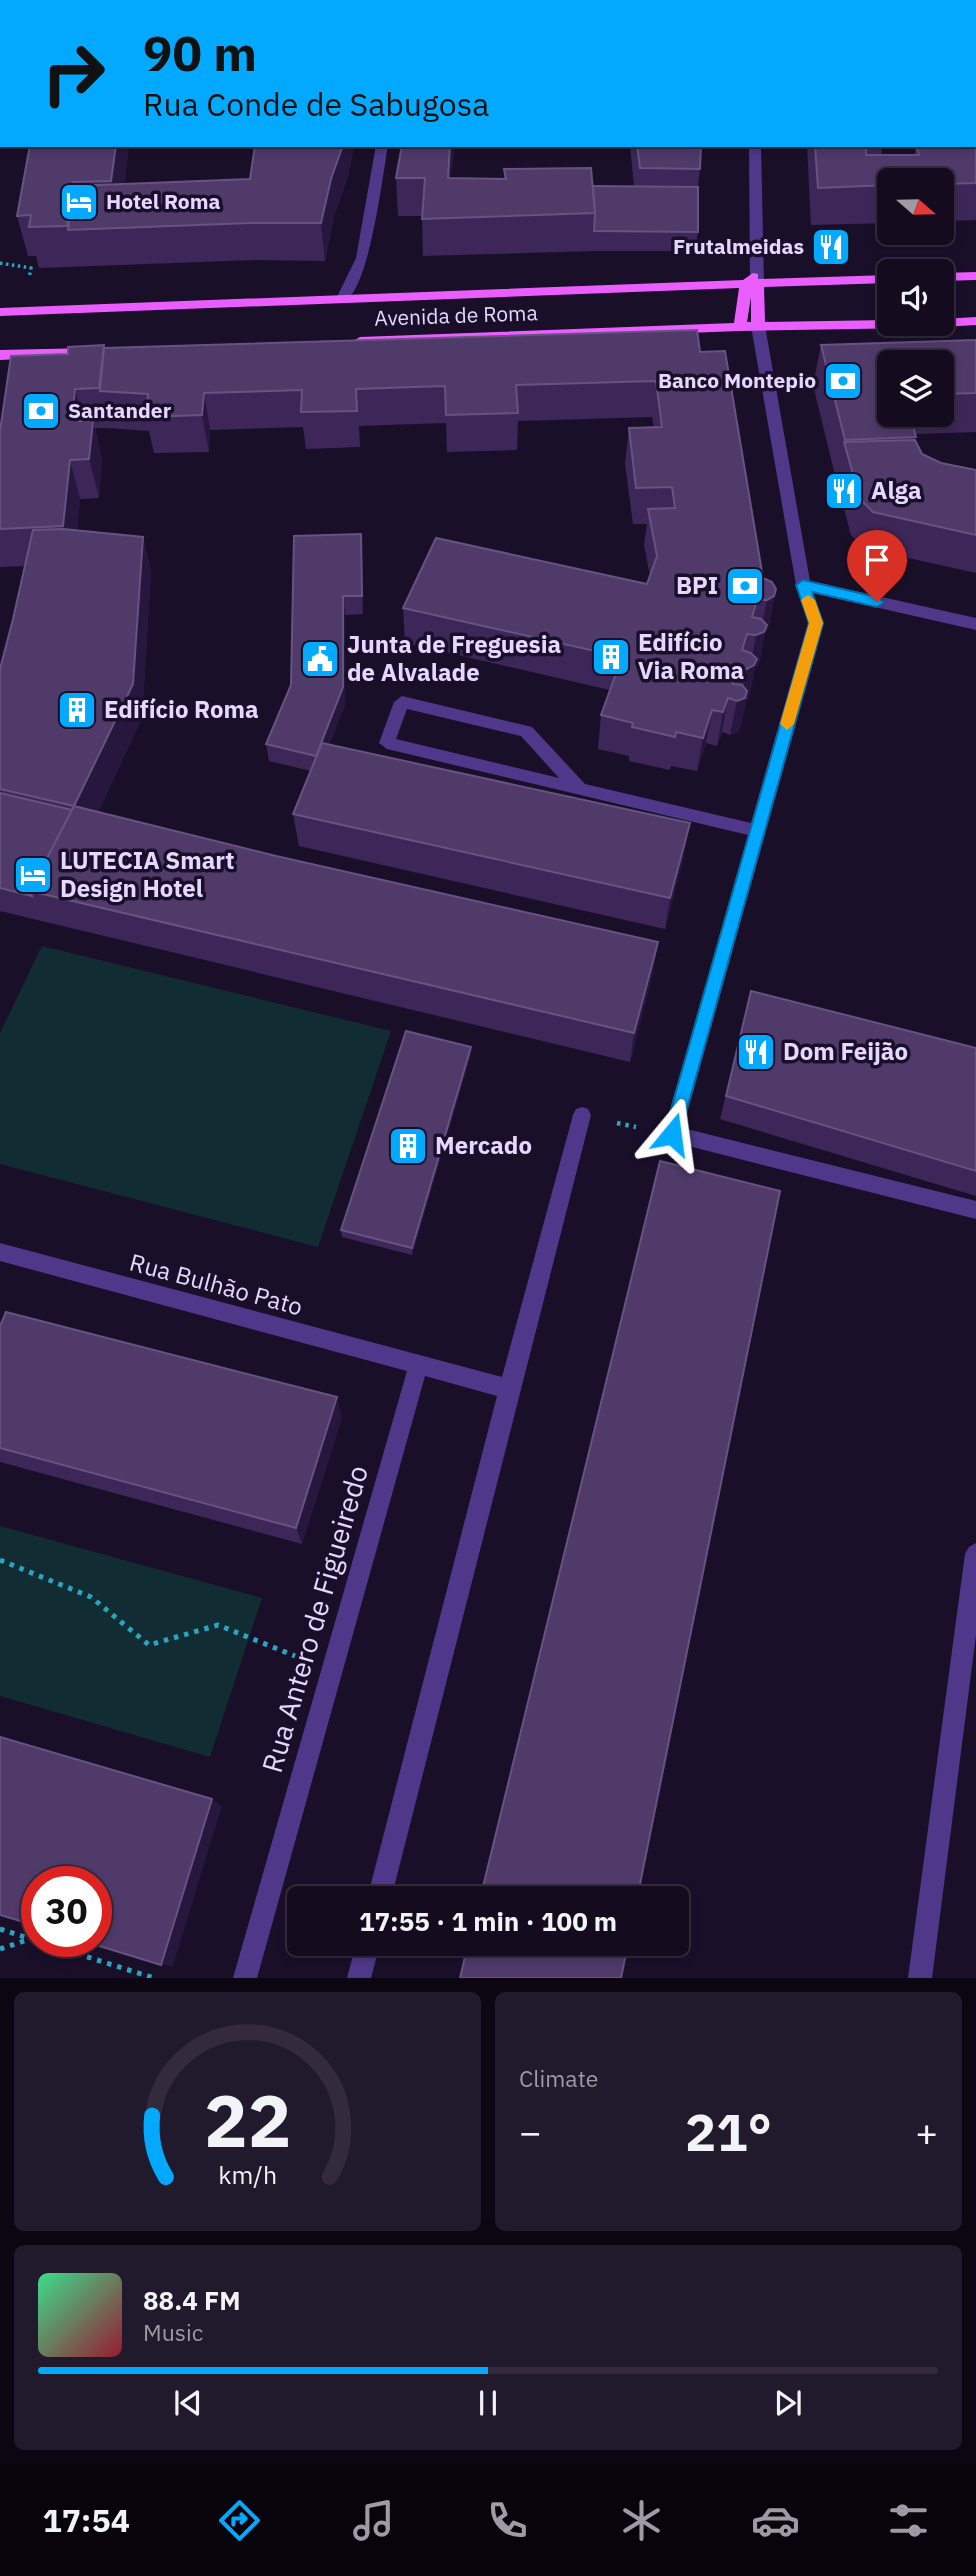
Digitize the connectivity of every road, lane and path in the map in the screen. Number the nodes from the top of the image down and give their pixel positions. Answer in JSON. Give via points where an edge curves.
{"nodes":[{"id":1,"x":382,"y":147,"type":"edge"},
{"id":2,"x":755,"y":147,"type":"edge"},
{"id":3,"x":976,"y":276,"type":"edge"},
{"id":4,"x":954,"y":277,"type":"edge"},
{"id":5,"x":877,"y":279,"type":"edge"},
{"id":6,"x":753,"y":280,"type":"junction"},
{"id":7,"x":344,"y":297,"type":"junction"},
{"id":8,"x":0,"y":312,"type":"edge"},
{"id":9,"x":976,"y":321,"type":"edge"},
{"id":10,"x":954,"y":322,"type":"edge"},
{"id":11,"x":877,"y":324,"type":"edge"},
{"id":12,"x":758,"y":326,"type":"junction"},
{"id":13,"x":740,"y":327,"type":"junction"},
{"id":14,"x":340,"y":341,"type":"edge"},
{"id":15,"x":103,"y":351,"type":"edge"},
{"id":16,"x":0,"y":355,"type":"edge"},
{"id":17,"x":803,"y":585,"type":"junction"},
{"id":18,"x":976,"y":624,"type":"edge"},
{"id":19,"x":581,"y":790,"type":"junction"},
{"id":20,"x":757,"y":831,"type":"junction"},
{"id":21,"x":582,"y":1115,"type":"joint"},
{"id":22,"x":672,"y":1134,"type":"junction"},
{"id":23,"x":976,"y":1210,"type":"edge"},
{"id":24,"x":0,"y":1252,"type":"edge"},
{"id":25,"x":418,"y":1367,"type":"junction"},
{"id":26,"x":509,"y":1389,"type":"junction"},
{"id":27,"x":976,"y":1553,"type":"edge"},
{"id":28,"x":0,"y":1560,"type":"edge"},
{"id":29,"x":331,"y":1670,"type":"junction"},
{"id":30,"x":382,"y":1886,"type":"edge"},
{"id":31,"x":0,"y":1929,"type":"edge"},
{"id":32,"x":21,"y":1936,"type":"edge"},
{"id":33,"x":21,"y":1944,"type":"edge"},
{"id":34,"x":0,"y":1950,"type":"edge"},
{"id":35,"x":365,"y":1956,"type":"edge"},
{"id":36,"x":88,"y":1957,"type":"edge"},
{"id":37,"x":154,"y":1978,"type":"edge"},
{"id":38,"x":245,"y":1978,"type":"edge"},
{"id":39,"x":359,"y":1978,"type":"edge"},
{"id":40,"x":920,"y":1978,"type":"edge"}],
"edges":[{"from":1,"to":7,"type":"street","via":[[362,257]]},
{"from":2,"to":6,"type":"street"},
{"from":3,"to":4,"type":"main road"},
{"from":5,"to":6,"type":"main road","name":"Avenida de Roma"},
{"from":6,"to":7,"type":"main road","name":"Avenida de Roma"},
{"from":6,"to":12,"type":"main road"},
{"from":6,"to":13,"type":"main road"},
{"from":7,"to":8,"type":"main road","name":"Avenida de Roma"},
{"from":9,"to":10,"type":"main road"},
{"from":11,"to":12,"type":"main road","name":"Avenida de Roma"},
{"from":12,"to":13,"type":"main road","name":"Avenida de Roma"},
{"from":12,"to":17,"type":"street"},
{"from":13,"to":14,"type":"main road","name":"Avenida de Roma"},
{"from":15,"to":16,"type":"main road"},
{"from":17,"to":18,"type":"street"},
{"from":17,"to":20,"type":"street","via":[[816,623]]},
{"from":19,"to":19,"type":"street","via":[[526,731],[514,728],[402,702],[387,743]]},
{"from":19,"to":20,"type":"street"},
{"from":20,"to":22,"type":"street"},
{"from":21,"to":22,"type":"path"},
{"from":21,"to":26,"type":"street"},
{"from":22,"to":23,"type":"street"},
{"from":24,"to":25,"type":"street","name":"Rua Bulhão Pato"},
{"from":25,"to":26,"type":"street"},
{"from":25,"to":29,"type":"street","name":"Rua Antero de Figueiredo"},
{"from":26,"to":30,"type":"street"},
{"from":27,"to":40,"type":"street"},
{"from":28,"to":29,"type":"path","via":[[91,1597],[149,1645],[218,1625]]},
{"from":29,"to":38,"type":"street","name":"Rua Antero de Figueiredo"},
{"from":31,"to":32,"type":"path"},
{"from":33,"to":34,"type":"path"},
{"from":35,"to":39,"type":"street"},
{"from":36,"to":37,"type":"path"}]}
